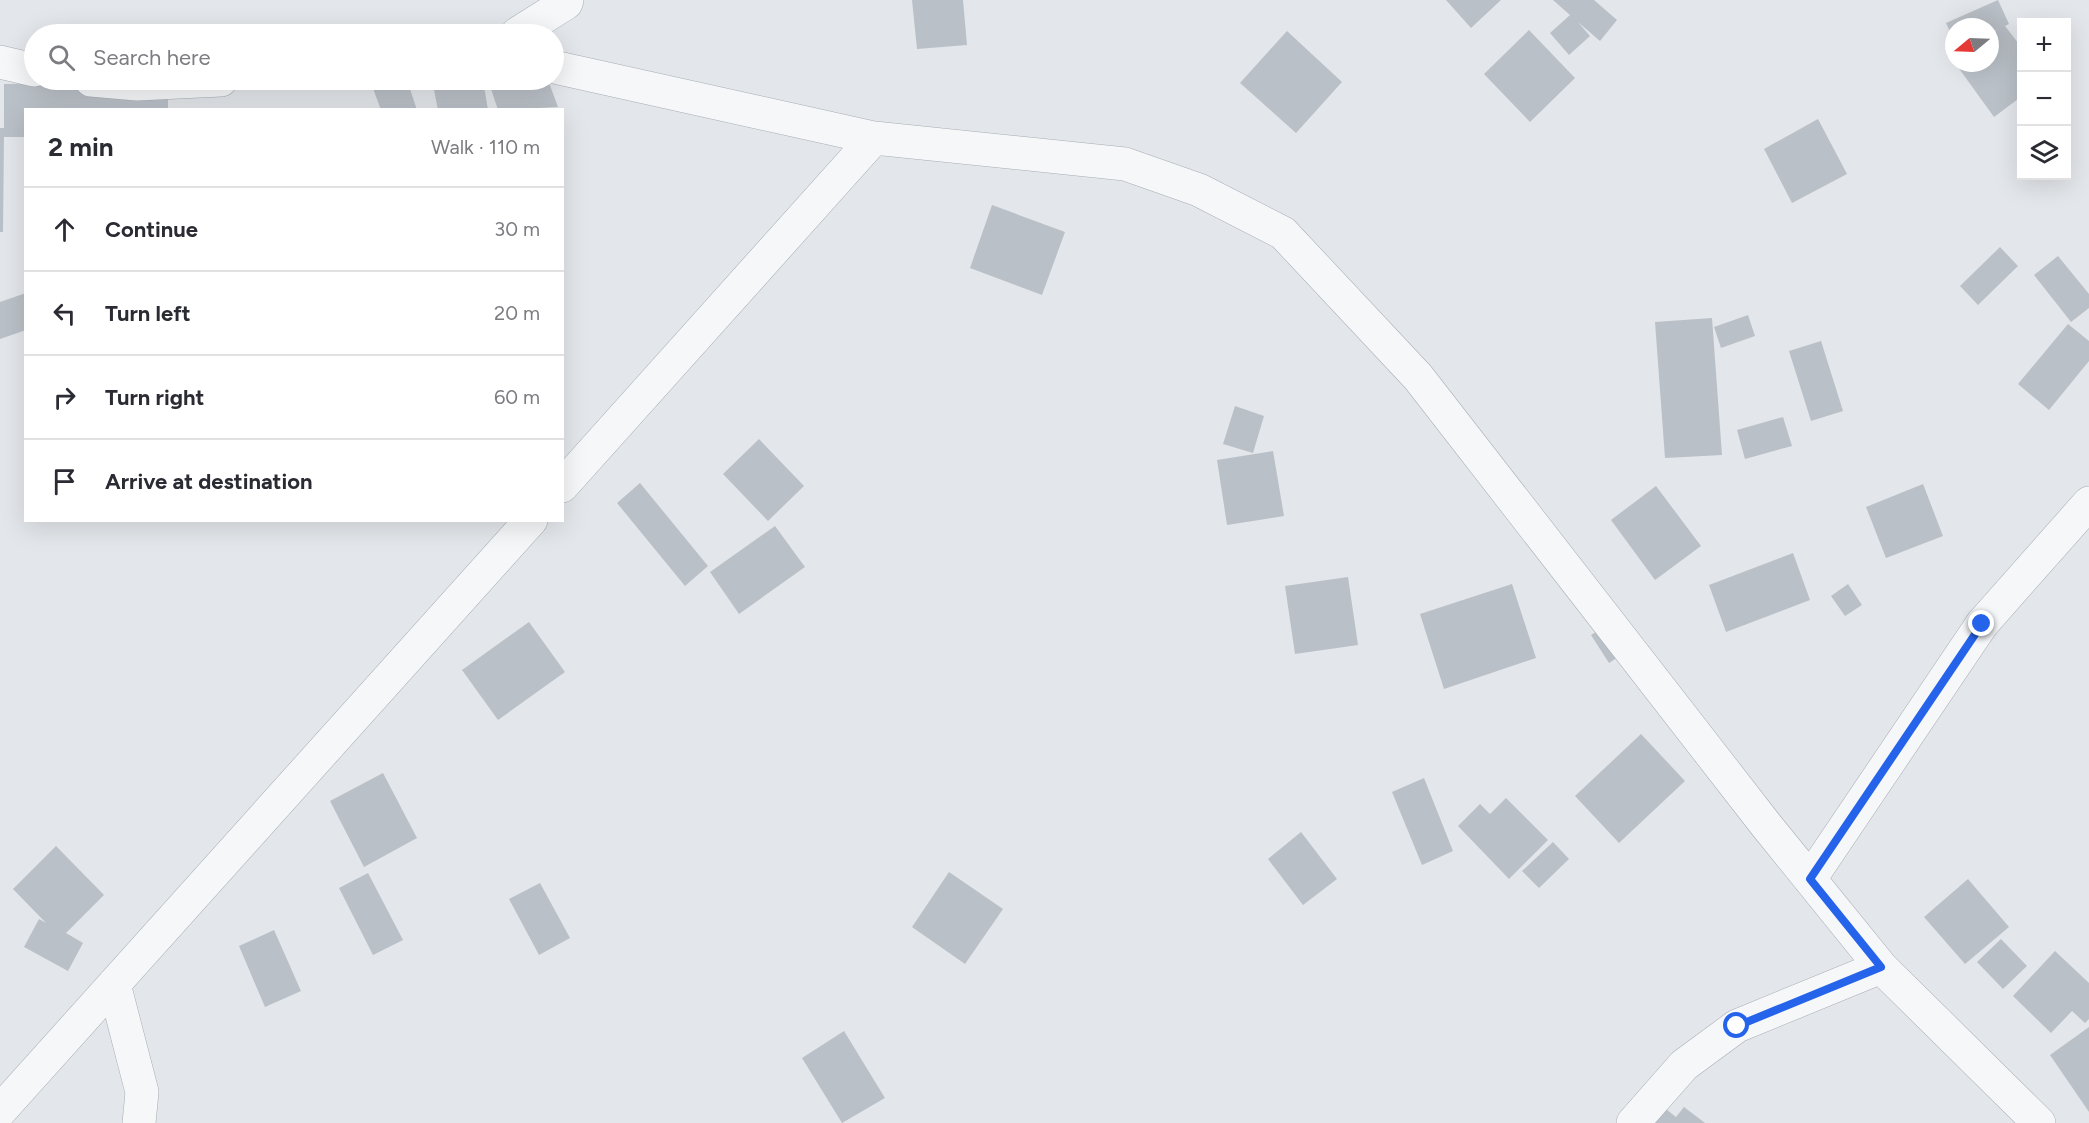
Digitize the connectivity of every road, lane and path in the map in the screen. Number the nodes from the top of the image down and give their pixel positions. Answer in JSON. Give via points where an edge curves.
{"nodes":[{"id":1,"x":570,"y":1,"type":"edge"},
{"id":2,"x":533,"y":24,"type":"edge"},
{"id":3,"x":0,"y":62,"type":"edge"},
{"id":4,"x":24,"y":68,"type":"edge"},
{"id":5,"x":564,"y":69,"type":"edge"},
{"id":6,"x":874,"y":138,"type":"junction"},
{"id":7,"x":564,"y":484,"type":"edge"},
{"id":8,"x":2089,"y":503,"type":"edge"},
{"id":9,"x":529,"y":522,"type":"edge"},
{"id":10,"x":1810,"y":879,"type":"junction"},
{"id":11,"x":1881,"y":967,"type":"junction"},
{"id":12,"x":114,"y":984,"type":"junction"},
{"id":13,"x":0,"y":1111,"type":"edge"},
{"id":14,"x":139,"y":1123,"type":"edge"},
{"id":15,"x":1633,"y":1123,"type":"edge"},
{"id":16,"x":2039,"y":1123,"type":"edge"}],
"edges":[{"from":1,"to":2,"type":"street"},
{"from":3,"to":4,"type":"street"},
{"from":5,"to":6,"type":"street"},
{"from":6,"to":7,"type":"street"},
{"from":6,"to":10,"type":"street","via":[[1125,164],[1199,190],[1283,233],[1418,377]]},
{"from":8,"to":10,"type":"street","via":[[1982,624]]},
{"from":9,"to":12,"type":"street"},
{"from":10,"to":11,"type":"street"},
{"from":11,"to":15,"type":"street","via":[[1737,1026],[1684,1065]]},
{"from":11,"to":16,"type":"street"},
{"from":12,"to":13,"type":"street"},
{"from":12,"to":14,"type":"street","via":[[142,1092]]}]}
